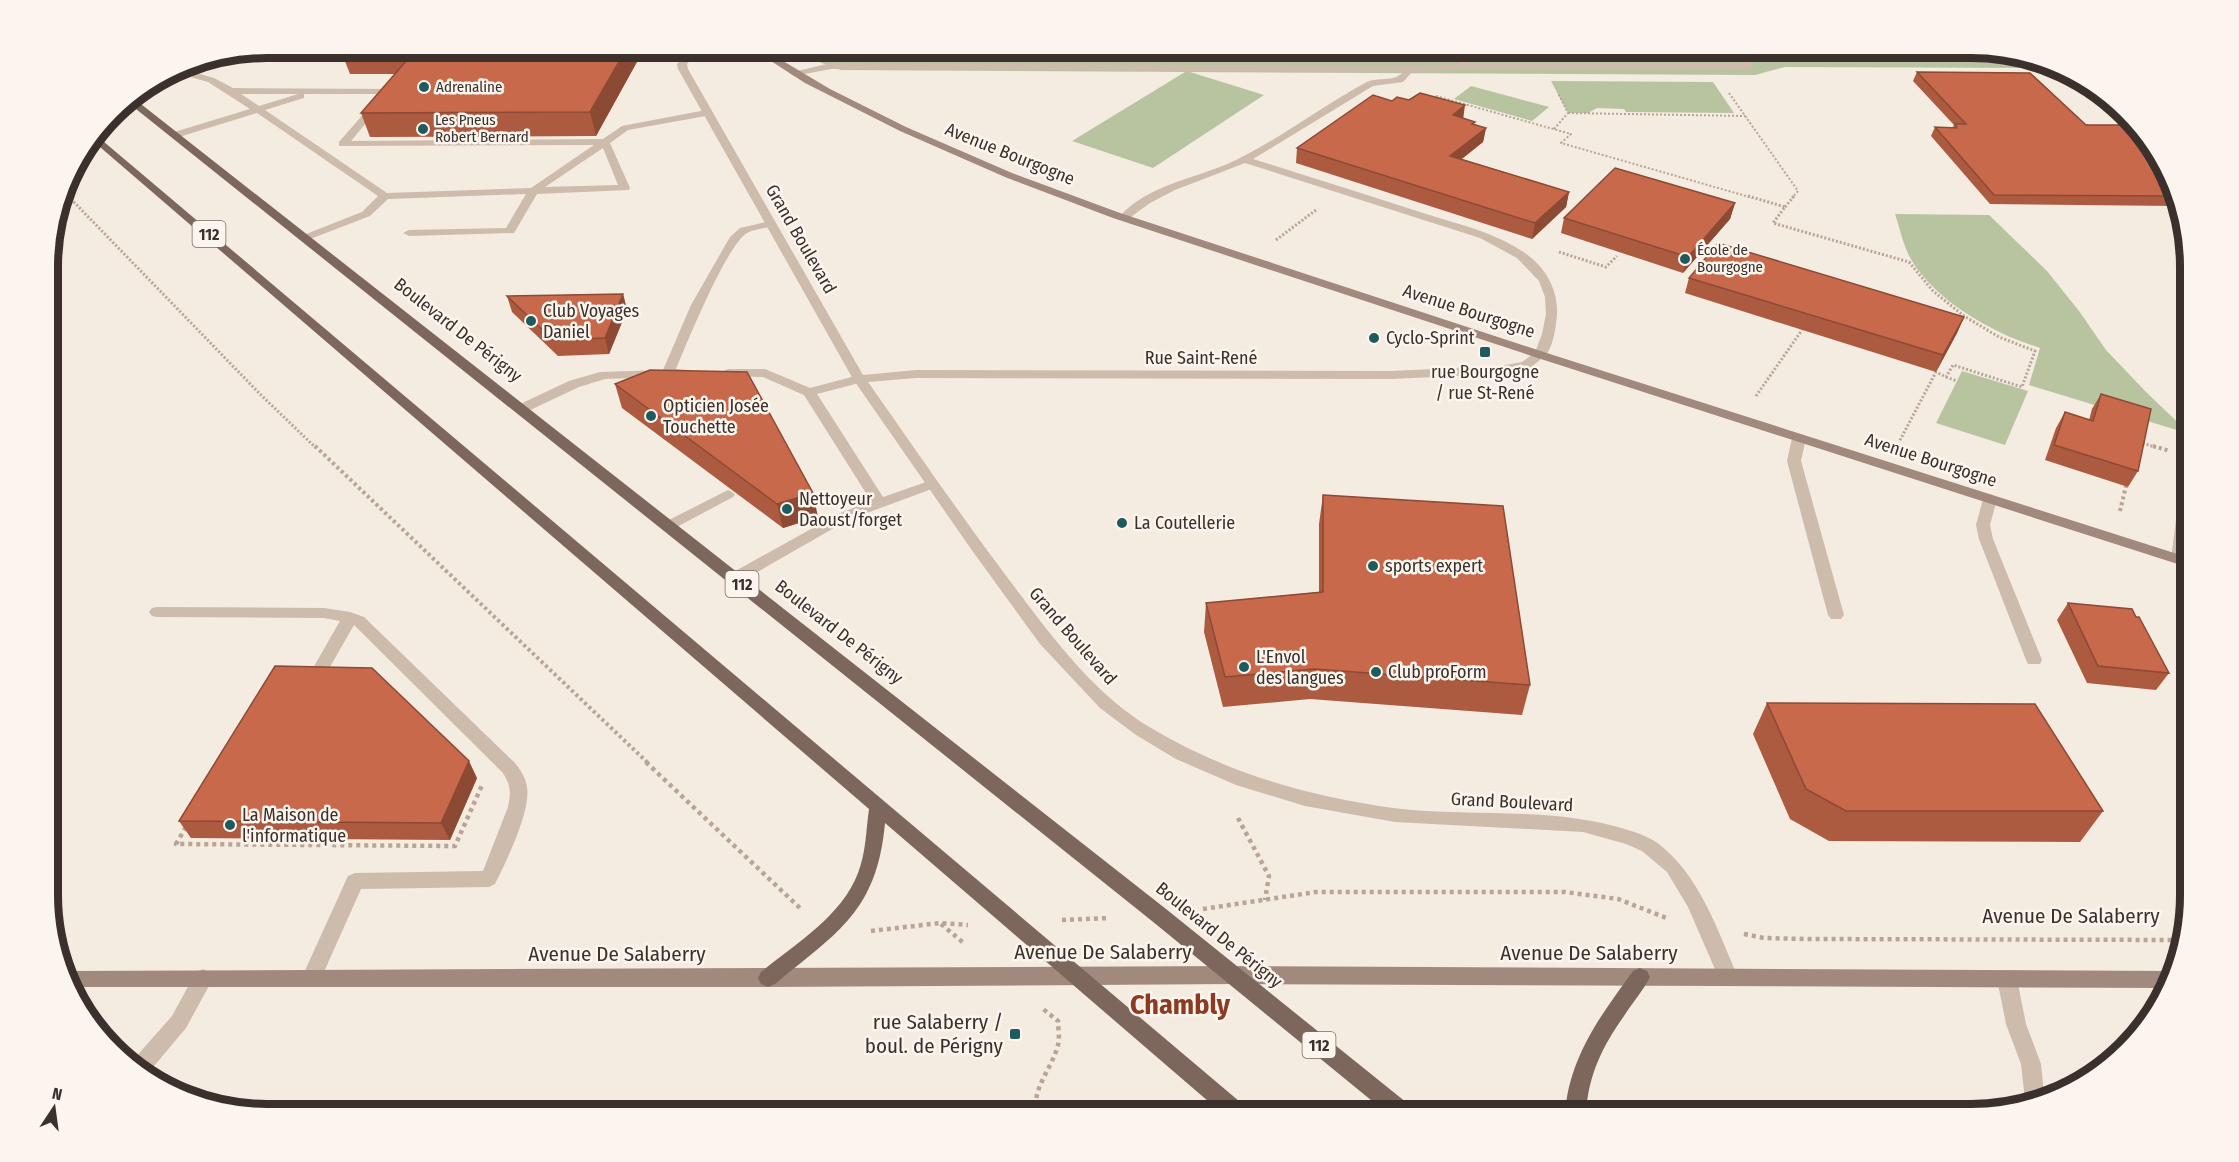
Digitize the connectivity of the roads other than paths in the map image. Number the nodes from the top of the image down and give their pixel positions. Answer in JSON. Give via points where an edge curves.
{"nodes":[{"id":1,"x":680,"y":58,"type":"edge"},
{"id":2,"x":771,"y":58,"type":"edge"},
{"id":3,"x":1461,"y":58,"type":"edge"},
{"id":4,"x":1742,"y":58,"type":"edge"},
{"id":5,"x":685,"y":59,"type":"joint"},
{"id":6,"x":1465,"y":66,"type":"junction"},
{"id":7,"x":1408,"y":69,"type":"junction"},
{"id":8,"x":794,"y":73,"type":"junction"},
{"id":9,"x":189,"y":74,"type":"edge"},
{"id":10,"x":231,"y":91,"type":"junction"},
{"id":11,"x":318,"y":91,"type":"junction"},
{"id":12,"x":137,"y":105,"type":"edge"},
{"id":13,"x":259,"y":109,"type":"junction"},
{"id":14,"x":706,"y":113,"type":"junction"},
{"id":15,"x":175,"y":135,"type":"junction"},
{"id":16,"x":605,"y":142,"type":"junction"},
{"id":17,"x":100,"y":143,"type":"edge"},
{"id":18,"x":343,"y":144,"type":"junction"},
{"id":19,"x":320,"y":151,"type":"junction"},
{"id":20,"x":1245,"y":160,"type":"junction"},
{"id":21,"x":533,"y":191,"type":"junction"},
{"id":22,"x":385,"y":196,"type":"junction"},
{"id":23,"x":1124,"y":218,"type":"junction"},
{"id":24,"x":770,"y":224,"type":"junction"},
{"id":25,"x":409,"y":233,"type":"dead end"},
{"id":26,"x":305,"y":238,"type":"junction"},
{"id":27,"x":1540,"y":355,"type":"junction"},
{"id":28,"x":668,"y":373,"type":"junction"},
{"id":29,"x":859,"y":379,"type":"junction"},
{"id":30,"x":809,"y":392,"type":"junction"},
{"id":31,"x":521,"y":409,"type":"junction"},
{"id":32,"x":1799,"y":438,"type":"junction"},
{"id":33,"x":932,"y":484,"type":"junction"},
{"id":34,"x":728,"y":494,"type":"edge"},
{"id":35,"x":1990,"y":499,"type":"junction"},
{"id":36,"x":880,"y":504,"type":"junction"},
{"id":37,"x":668,"y":526,"type":"junction"},
{"id":38,"x":2180,"y":560,"type":"edge"},
{"id":39,"x":735,"y":578,"type":"junction"},
{"id":40,"x":157,"y":612,"type":"dead end"},
{"id":41,"x":1836,"y":615,"type":"dead end"},
{"id":42,"x":350,"y":617,"type":"junction"},
{"id":43,"x":2034,"y":660,"type":"dead end"},
{"id":44,"x":317,"y":675,"type":"edge"},
{"id":45,"x":878,"y":804,"type":"junction"},
{"id":46,"x":1234,"y":975,"type":"junction"},
{"id":47,"x":312,"y":977,"type":"junction"},
{"id":48,"x":1640,"y":977,"type":"junction"},
{"id":49,"x":1728,"y":977,"type":"junction"},
{"id":50,"x":76,"y":978,"type":"edge"},
{"id":51,"x":203,"y":978,"type":"junction"},
{"id":52,"x":768,"y":978,"type":"junction"},
{"id":53,"x":1082,"y":978,"type":"junction"},
{"id":54,"x":2007,"y":979,"type":"junction"},
{"id":55,"x":2162,"y":979,"type":"edge"},
{"id":56,"x":144,"y":1063,"type":"edge"},
{"id":57,"x":2034,"y":1093,"type":"edge"},
{"id":58,"x":1227,"y":1103,"type":"edge"},
{"id":59,"x":1392,"y":1103,"type":"edge"},
{"id":60,"x":1576,"y":1103,"type":"edge"}],
"edges":[{"from":1,"to":5,"type":"street"},
{"from":2,"to":8,"type":"street","name":"Avenue Bourgogne"},
{"from":3,"to":6,"type":"street"},
{"from":4,"to":6,"type":"street","via":[[1749,66]]},
{"from":5,"to":14,"type":"street","name":"Grand Boulevard","via":[[683,69]]},
{"from":6,"to":7,"type":"street"},
{"from":7,"to":8,"type":"street","via":[[831,66]]},
{"from":7,"to":20,"type":"street","via":[[1400,80],[1371,82]]},
{"from":8,"to":23,"type":"street","name":"Avenue Bourgogne","via":[[854,106],[966,158]]},
{"from":9,"to":10,"type":"street"},
{"from":10,"to":11,"type":"street"},
{"from":10,"to":13,"type":"street"},
{"from":11,"to":13,"type":"street"},
{"from":11,"to":18,"type":"street","via":[[391,88]]},
{"from":12,"to":15,"type":"main road","name":"Boulevard De Périgny","number":"112"},
{"from":13,"to":15,"type":"street"},
{"from":13,"to":19,"type":"street"},
{"from":14,"to":16,"type":"street","via":[[625,129]]},
{"from":14,"to":24,"type":"street","name":"Grand Boulevard"},
{"from":15,"to":26,"type":"main road","name":"Boulevard De Périgny","number":"112"},
{"from":16,"to":18,"type":"street"},
{"from":16,"to":21,"type":"street"},
{"from":16,"to":21,"type":"street","via":[[625,188]]},
{"from":17,"to":45,"type":"main road","number":"112"},
{"from":18,"to":19,"type":"street"},
{"from":19,"to":22,"type":"street"},
{"from":20,"to":23,"type":"street","via":[[1171,188]]},
{"from":20,"to":27,"type":"street","via":[[1517,250],[1537,267],[1549,286],[1551,323]]},
{"from":21,"to":22,"type":"street"},
{"from":21,"to":25,"type":"street","via":[[510,231]]},
{"from":22,"to":26,"type":"street","via":[[366,214]]},
{"from":23,"to":27,"type":"street","name":"Avenue Bourgogne"},
{"from":24,"to":28,"type":"street","via":[[744,230],[734,239],[697,305]]},
{"from":24,"to":29,"type":"street","name":"Grand Boulevard"},
{"from":26,"to":31,"type":"main road","name":"Boulevard De Périgny","number":"112"},
{"from":27,"to":29,"type":"street","name":"Rue Saint-René","via":[[1522,366],[1459,372],[1312,376],[916,374]]},
{"from":27,"to":32,"type":"street","name":"Avenue Bourgogne"},
{"from":28,"to":30,"type":"street","via":[[765,373]]},
{"from":28,"to":31,"type":"street","via":[[604,375],[574,384]]},
{"from":29,"to":30,"type":"street","name":"Rue Saint-René"},
{"from":29,"to":33,"type":"street","name":"Grand Boulevard"},
{"from":30,"to":36,"type":"street"},
{"from":31,"to":37,"type":"main road","name":"Boulevard De Périgny","number":"112"},
{"from":32,"to":35,"type":"street","name":"Avenue Bourgogne"},
{"from":32,"to":41,"type":"street","via":[[1794,461]]},
{"from":33,"to":36,"type":"street"},
{"from":33,"to":49,"type":"street","name":"Grand Boulevard","via":[[1046,640],[1106,704],[1142,731],[1182,754],[1242,780],[1335,806],[1395,815],[1574,824],[1630,838],[1648,846],[1677,873],[1696,903]]},
{"from":34,"to":37,"type":"street"},
{"from":35,"to":38,"type":"street","name":"Avenue Bourgogne"},
{"from":35,"to":43,"type":"street","via":[[1983,525],[1986,539]]},
{"from":36,"to":39,"type":"street","via":[[817,530]]},
{"from":37,"to":39,"type":"main road","name":"Boulevard De Périgny","number":"112"},
{"from":39,"to":46,"type":"main road","name":"Boulevard De Périgny","number":"112"},
{"from":40,"to":42,"type":"street","via":[[324,613]]},
{"from":42,"to":44,"type":"street"},
{"from":42,"to":47,"type":"street","via":[[359,621],[508,767],[519,788],[519,802],[489,879],[355,881]]},
{"from":45,"to":52,"type":"main road","via":[[871,861],[860,889],[832,924]]},
{"from":45,"to":53,"type":"main road","number":"112"},
{"from":46,"to":48,"type":"street","name":"Avenue De Salaberry"},
{"from":46,"to":53,"type":"street","name":"Avenue De Salaberry"},
{"from":46,"to":59,"type":"main road","name":"Boulevard De Périgny","number":"112"},
{"from":47,"to":51,"type":"street","name":"Avenue De Salaberry"},
{"from":47,"to":52,"type":"street","name":"Avenue De Salaberry"},
{"from":48,"to":49,"type":"street","name":"Avenue De Salaberry"},
{"from":48,"to":60,"type":"main road","via":[[1601,1031],[1585,1061]]},
{"from":49,"to":54,"type":"street","name":"Avenue De Salaberry"},
{"from":50,"to":51,"type":"street","name":"Avenue De Salaberry"},
{"from":51,"to":56,"type":"street","via":[[178,1022]]},
{"from":52,"to":53,"type":"street","name":"Avenue De Salaberry"},
{"from":53,"to":58,"type":"main road","number":"112"},
{"from":54,"to":55,"type":"street","name":"Avenue De Salaberry"},
{"from":54,"to":57,"type":"street","via":[[2016,1024],[2031,1064]]}]}
